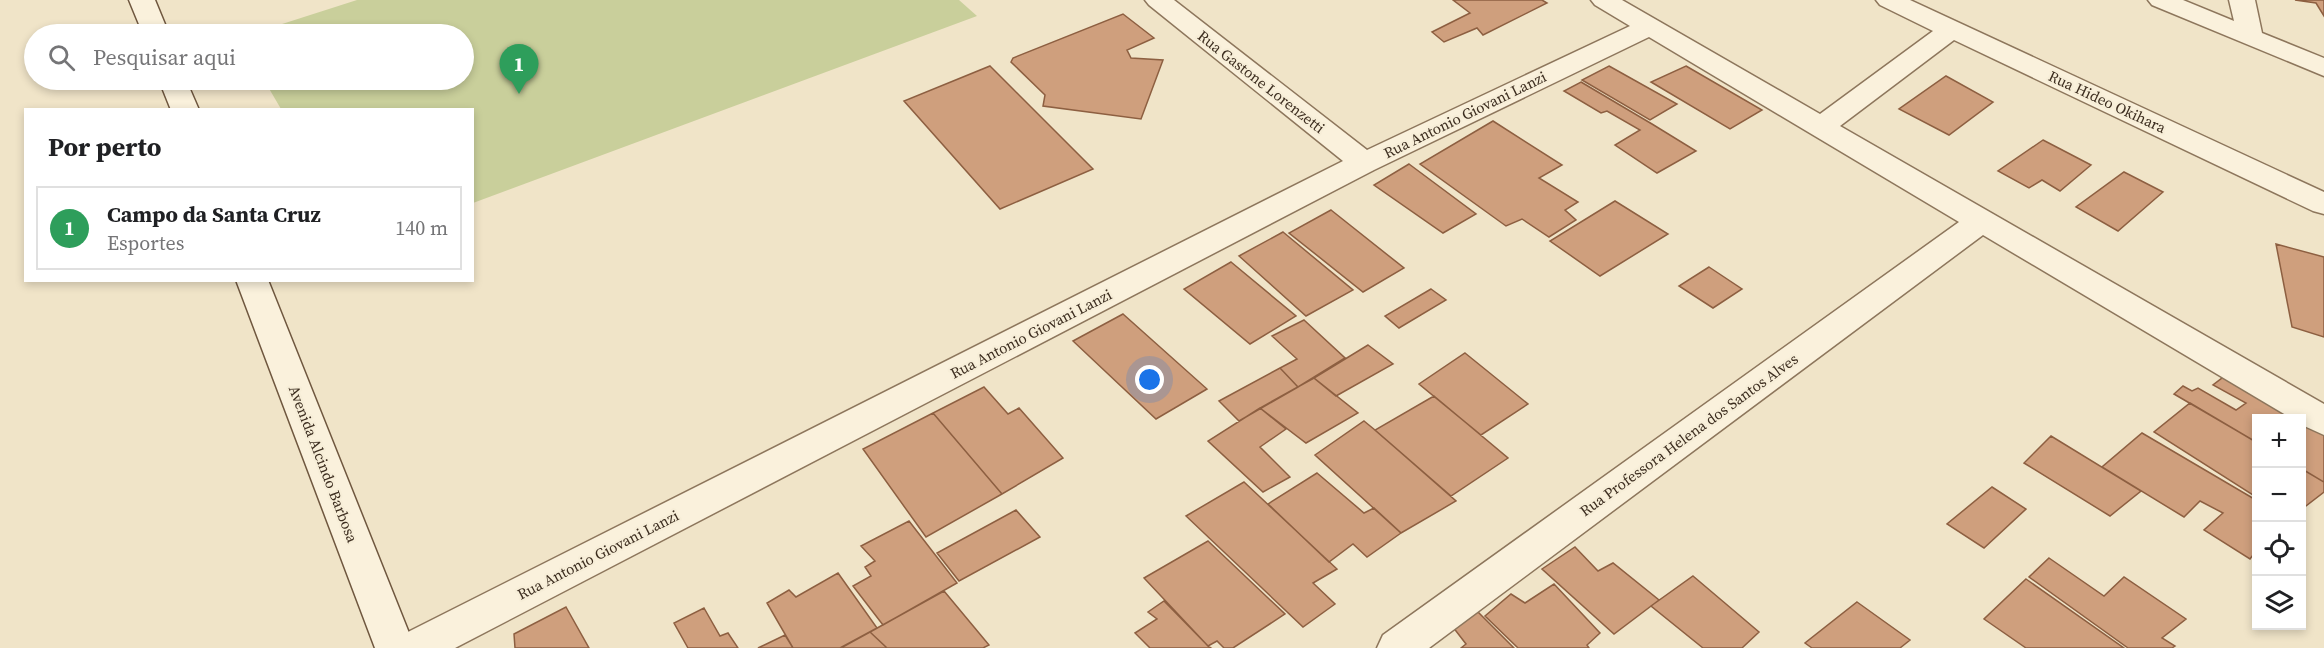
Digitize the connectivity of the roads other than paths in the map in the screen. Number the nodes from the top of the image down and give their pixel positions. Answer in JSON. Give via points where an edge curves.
{"nodes":[{"id":1,"x":142,"y":0,"type":"edge"},
{"id":2,"x":1158,"y":0,"type":"edge"},
{"id":3,"x":1604,"y":0,"type":"edge"},
{"id":4,"x":1889,"y":0,"type":"edge"},
{"id":5,"x":2161,"y":0,"type":"edge"},
{"id":6,"x":2242,"y":0,"type":"edge"},
{"id":7,"x":152,"y":24,"type":"edge"},
{"id":8,"x":1649,"y":27,"type":"junction"},
{"id":9,"x":1952,"y":29,"type":"junction"},
{"id":10,"x":2250,"y":36,"type":"junction"},
{"id":11,"x":2324,"y":68,"type":"edge"},
{"id":12,"x":177,"y":90,"type":"edge"},
{"id":13,"x":184,"y":108,"type":"edge"},
{"id":14,"x":1820,"y":127,"type":"junction"},
{"id":15,"x":1364,"y":164,"type":"junction"},
{"id":16,"x":2324,"y":204,"type":"edge"},
{"id":17,"x":1980,"y":222,"type":"junction"},
{"id":18,"x":253,"y":282,"type":"edge"},
{"id":19,"x":2324,"y":421,"type":"edge"},
{"id":20,"x":395,"y":648,"type":"edge"},
{"id":21,"x":416,"y":648,"type":"edge"},
{"id":22,"x":1397,"y":648,"type":"edge"}],
"edges":[{"from":1,"to":7,"type":"street"},
{"from":2,"to":15,"type":"street","name":"Rua Gastone Lorenzetti"},
{"from":3,"to":8,"type":"street"},
{"from":4,"to":9,"type":"street","name":"Rua Hideo Okihara"},
{"from":5,"to":10,"type":"street"},
{"from":6,"to":10,"type":"street"},
{"from":8,"to":14,"type":"street"},
{"from":8,"to":15,"type":"street","name":"Rua Antonio Giovani Lanzi"},
{"from":9,"to":14,"type":"street"},
{"from":9,"to":16,"type":"street","name":"Rua Hideo Okihara"},
{"from":10,"to":11,"type":"street"},
{"from":12,"to":13,"type":"street"},
{"from":14,"to":17,"type":"street"},
{"from":15,"to":21,"type":"street","name":"Rua Antonio Giovani Lanzi"},
{"from":17,"to":19,"type":"street"},
{"from":17,"to":22,"type":"street","name":"Rua Professora Helena dos Santos Alves"},
{"from":18,"to":20,"type":"street","name":"Avenida Alcindo Barbosa"}]}
